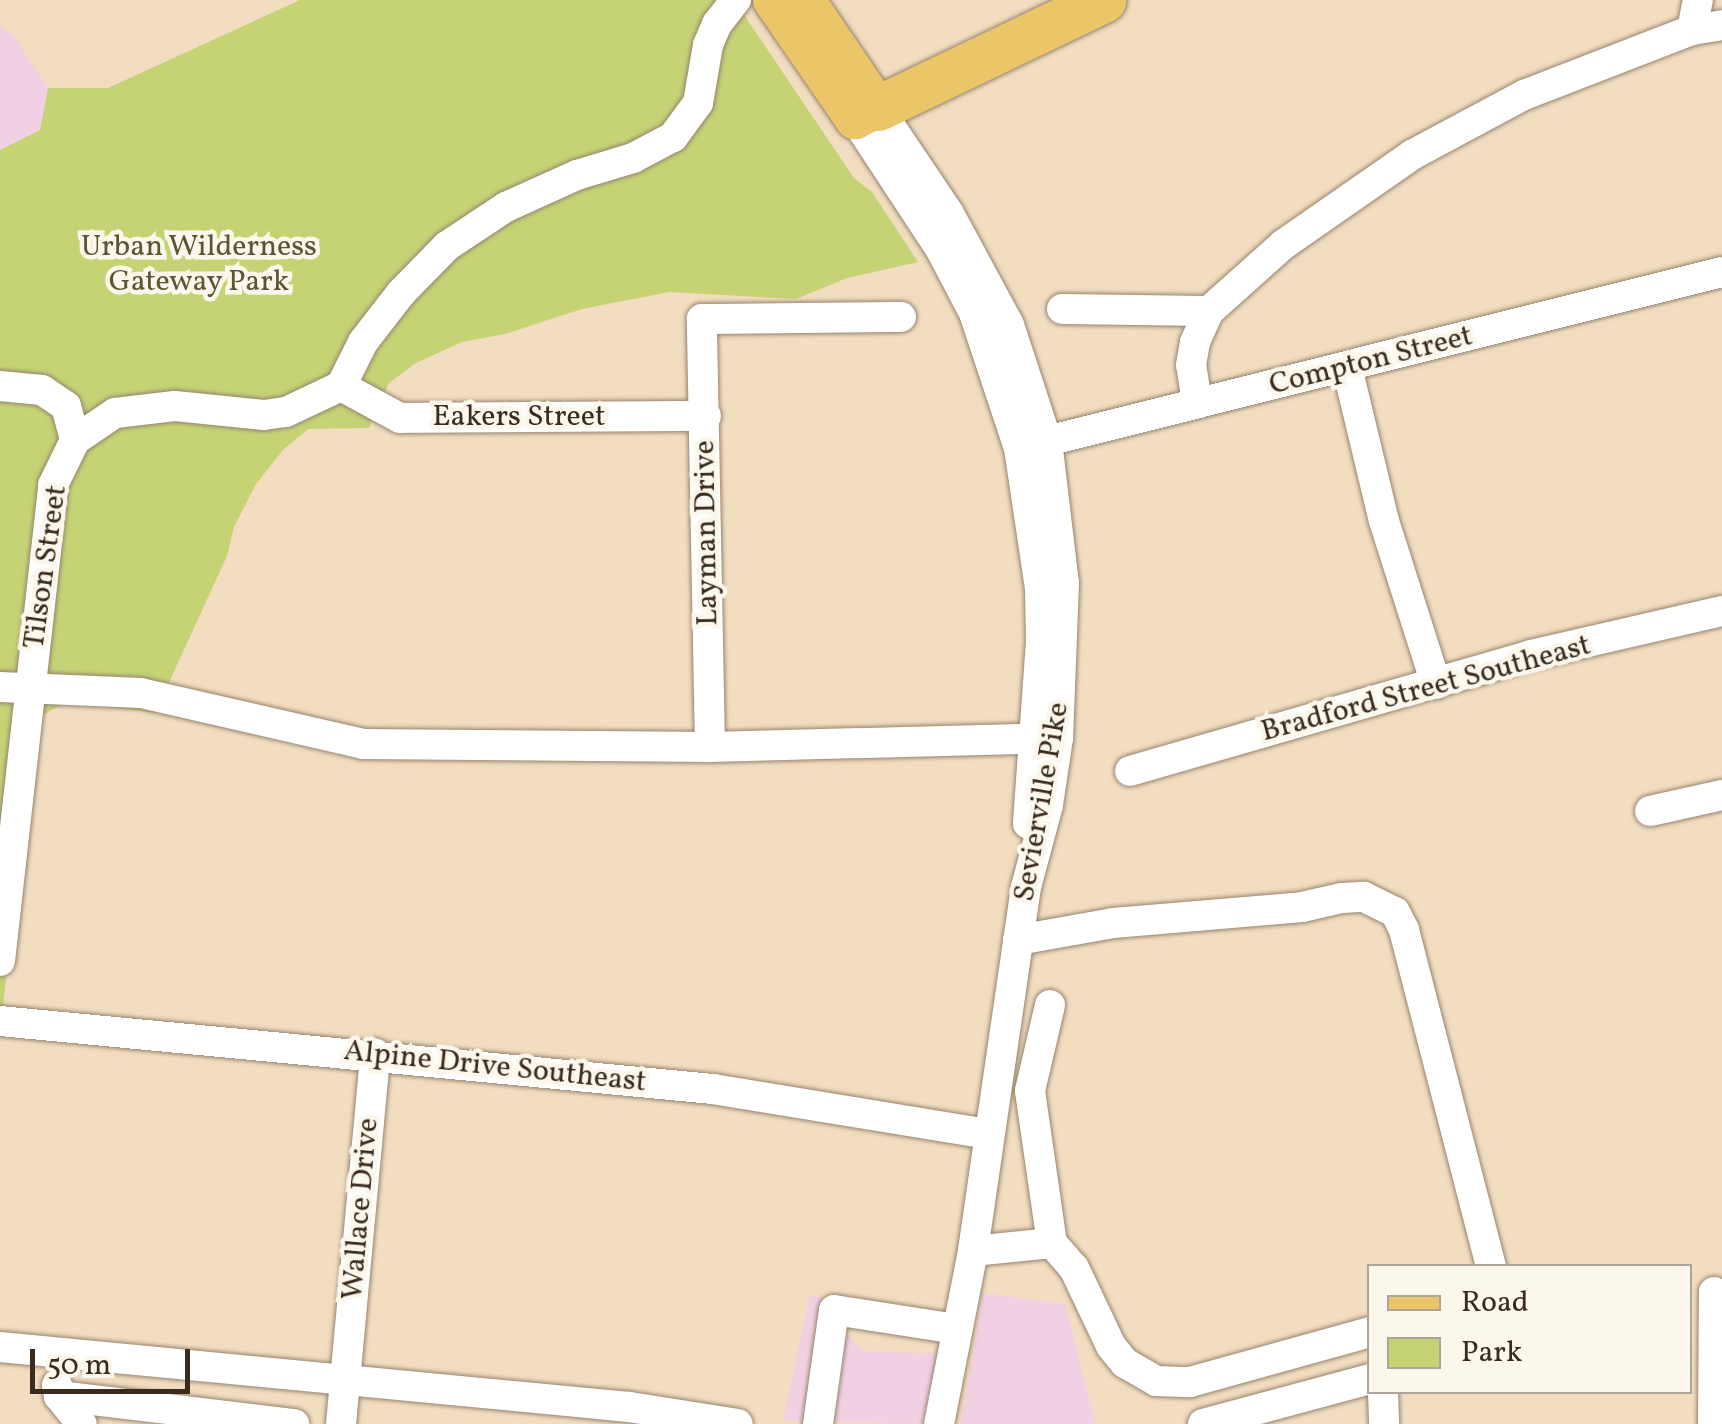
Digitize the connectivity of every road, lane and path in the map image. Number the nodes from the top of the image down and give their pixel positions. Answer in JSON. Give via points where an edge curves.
{"nodes":[{"id":1,"x":736,"y":0,"type":"edge"},
{"id":2,"x":1103,"y":0,"type":"edge"},
{"id":3,"x":791,"y":10,"type":"edge"},
{"id":4,"x":1704,"y":18,"type":"edge"},
{"id":5,"x":867,"y":113,"type":"junction"},
{"id":6,"x":1722,"y":272,"type":"edge"},
{"id":7,"x":1062,"y":308,"type":"dead end"},
{"id":8,"x":1209,"y":311,"type":"junction"},
{"id":9,"x":901,"y":317,"type":"dead end"},
{"id":10,"x":1347,"y":366,"type":"junction"},
{"id":11,"x":0,"y":386,"type":"edge"},
{"id":12,"x":341,"y":386,"type":"junction"},
{"id":13,"x":1198,"y":402,"type":"junction"},
{"id":14,"x":706,"y":416,"type":"junction"},
{"id":15,"x":75,"y":440,"type":"junction"},
{"id":16,"x":1033,"y":444,"type":"junction"},
{"id":17,"x":1722,"y":611,"type":"edge"},
{"id":18,"x":1436,"y":684,"type":"junction"},
{"id":19,"x":14,"y":689,"type":"edge"},
{"id":20,"x":1046,"y":738,"type":"junction"},
{"id":21,"x":710,"y":748,"type":"junction"},
{"id":22,"x":1130,"y":772,"type":"dead end"},
{"id":23,"x":1722,"y":794,"type":"edge"},
{"id":24,"x":1650,"y":811,"type":"dead end"},
{"id":25,"x":1018,"y":940,"type":"junction"},
{"id":26,"x":0,"y":961,"type":"edge"},
{"id":27,"x":1050,"y":1005,"type":"dead end"},
{"id":28,"x":0,"y":1021,"type":"edge"},
{"id":29,"x":375,"y":1054,"type":"junction"},
{"id":30,"x":988,"y":1134,"type":"junction"},
{"id":31,"x":1052,"y":1242,"type":"junction"},
{"id":32,"x":972,"y":1251,"type":"junction"},
{"id":33,"x":1490,"y":1264,"type":"edge"},
{"id":34,"x":1708,"y":1293,"type":"edge"},
{"id":35,"x":958,"y":1329,"type":"junction"},
{"id":36,"x":1367,"y":1333,"type":"edge"},
{"id":37,"x":0,"y":1346,"type":"edge"},
{"id":38,"x":53,"y":1352,"type":"junction"},
{"id":39,"x":1367,"y":1380,"type":"edge"},
{"id":40,"x":346,"y":1382,"type":"junction"},
{"id":41,"x":1383,"y":1394,"type":"edge"},
{"id":42,"x":59,"y":1396,"type":"junction"},
{"id":43,"x":82,"y":1424,"type":"edge"},
{"id":44,"x":294,"y":1424,"type":"edge"},
{"id":45,"x":340,"y":1424,"type":"edge"},
{"id":46,"x":738,"y":1424,"type":"edge"},
{"id":47,"x":818,"y":1424,"type":"edge"},
{"id":48,"x":940,"y":1424,"type":"edge"},
{"id":49,"x":1203,"y":1424,"type":"edge"},
{"id":50,"x":1384,"y":1424,"type":"edge"},
{"id":51,"x":1712,"y":1424,"type":"edge"}],
"edges":[{"from":1,"to":12,"type":"street","via":[[708,45],[698,102],[673,137],[506,207],[447,246],[363,342]]},
{"from":2,"to":5,"type":"highway"},
{"from":3,"to":5,"type":"main road","name":"Sevierville Pike"},
{"from":3,"to":5,"type":"main road","name":"Sevierville Pike","via":[[844,56]]},
{"from":4,"to":8,"type":"street","via":[[1524,95],[1412,154],[1284,244]]},
{"from":5,"to":16,"type":"street","name":"Sevierville Pike","via":[[978,261],[1010,324]]},
{"from":6,"to":10,"type":"street","name":"Compton Street"},
{"from":7,"to":8,"type":"street"},
{"from":8,"to":13,"type":"street","via":[[1191,365]]},
{"from":9,"to":14,"type":"street","name":"Layman Drive","via":[[702,320]]},
{"from":10,"to":13,"type":"street","name":"Compton Street"},
{"from":10,"to":18,"type":"street","via":[[1384,521]]},
{"from":11,"to":15,"type":"street","via":[[42,390],[66,406]]},
{"from":12,"to":14,"type":"street","name":"Eakers Street","via":[[400,418]]},
{"from":12,"to":15,"type":"street","via":[[264,415],[174,406],[115,413]]},
{"from":13,"to":16,"type":"street","name":"Compton Street"},
{"from":14,"to":21,"type":"street","name":"Layman Drive"},
{"from":15,"to":19,"type":"street","name":"Tilson Street","via":[[53,485]]},
{"from":16,"to":20,"type":"street","name":"Sevierville Pike"},
{"from":17,"to":18,"type":"street","name":"Bradford Street Southeast"},
{"from":18,"to":22,"type":"street","name":"Bradford Street Southeast"},
{"from":19,"to":21,"type":"street","via":[[141,693],[363,744]]},
{"from":19,"to":26,"type":"street","name":"Tilson Street"},
{"from":20,"to":21,"type":"street"},
{"from":20,"to":25,"type":"street","name":"Sevierville Pike","via":[[1048,805]]},
{"from":23,"to":24,"type":"street"},
{"from":25,"to":30,"type":"street","name":"Sevierville Pike"},
{"from":25,"to":33,"type":"street","via":[[1342,898],[1364,897],[1395,912]]},
{"from":27,"to":31,"type":"street","via":[[1030,1091]]},
{"from":28,"to":29,"type":"street","name":"Alpine Drive Southeast"},
{"from":29,"to":30,"type":"street","name":"Alpine Drive Southeast","via":[[713,1089]]},
{"from":29,"to":40,"type":"street","name":"Wallace Drive"},
{"from":30,"to":32,"type":"street","name":"Sevierville Pike"},
{"from":31,"to":32,"type":"street"},
{"from":31,"to":36,"type":"street","via":[[1074,1268],[1111,1346],[1125,1364],[1156,1380],[1190,1382]]},
{"from":32,"to":35,"type":"street","name":"Sevierville Pike"},
{"from":34,"to":51,"type":"street"},
{"from":35,"to":47,"type":"street","via":[[834,1310]]},
{"from":35,"to":48,"type":"street","name":"Sevierville Pike"},
{"from":37,"to":38,"type":"street"},
{"from":38,"to":40,"type":"street"},
{"from":38,"to":42,"type":"street"},
{"from":39,"to":49,"type":"street"},
{"from":40,"to":45,"type":"street","name":"Wallace Drive"},
{"from":40,"to":46,"type":"street","via":[[629,1407]]},
{"from":41,"to":50,"type":"street"},
{"from":42,"to":43,"type":"street"},
{"from":42,"to":44,"type":"street"}]}
